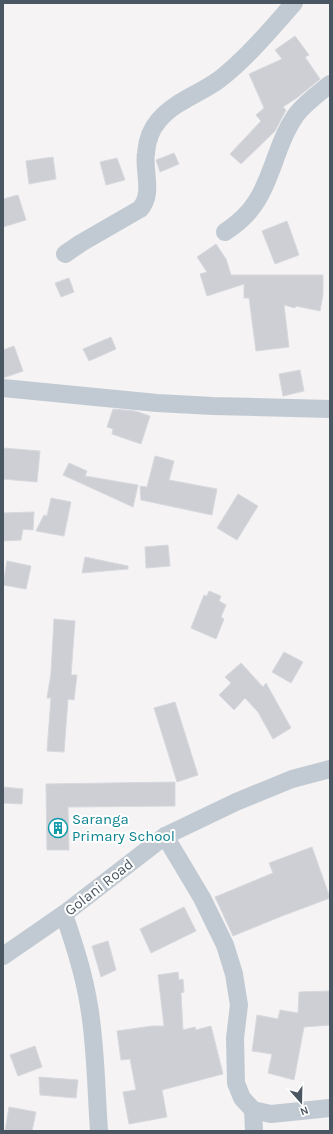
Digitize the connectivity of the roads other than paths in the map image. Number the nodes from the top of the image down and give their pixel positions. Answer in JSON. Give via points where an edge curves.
{"nodes":[{"id":1,"x":294,"y":3,"type":"edge"},
{"id":2,"x":330,"y":84,"type":"edge"},
{"id":3,"x":225,"y":232,"type":"dead end"},
{"id":4,"x":65,"y":254,"type":"dead end"},
{"id":5,"x":3,"y":388,"type":"edge"},
{"id":6,"x":330,"y":409,"type":"edge"},
{"id":7,"x":330,"y":769,"type":"edge"},
{"id":8,"x":165,"y":836,"type":"junction"},
{"id":9,"x":64,"y":914,"type":"junction"},
{"id":10,"x":3,"y":956,"type":"edge"},
{"id":11,"x":330,"y":1108,"type":"edge"},
{"id":12,"x":253,"y":1110,"type":"junction"},
{"id":13,"x":99,"y":1131,"type":"edge"},
{"id":14,"x":254,"y":1131,"type":"edge"}],
"edges":[{"from":1,"to":4,"type":"street","via":[[241,62],[218,80],[179,103],[160,119],[150,134],[145,154],[146,195],[145,203],[140,209]]},
{"from":2,"to":3,"type":"street","via":[[296,115],[256,203],[239,222]]},
{"from":5,"to":6,"type":"street","via":[[157,403]]},
{"from":7,"to":8,"type":"street","name":"Golani Road","via":[[292,779]]},
{"from":8,"to":9,"type":"street","name":"Golani Road"},
{"from":8,"to":12,"type":"street","via":[[202,898],[225,945],[234,974],[238,1005],[235,1038],[236,1083],[242,1098]]},
{"from":9,"to":10,"type":"street","name":"Golani Road"},
{"from":9,"to":13,"type":"street","via":[[81,965],[89,1007],[97,1079]]},
{"from":11,"to":12,"type":"street","via":[[271,1114]]},
{"from":12,"to":14,"type":"street"}]}
